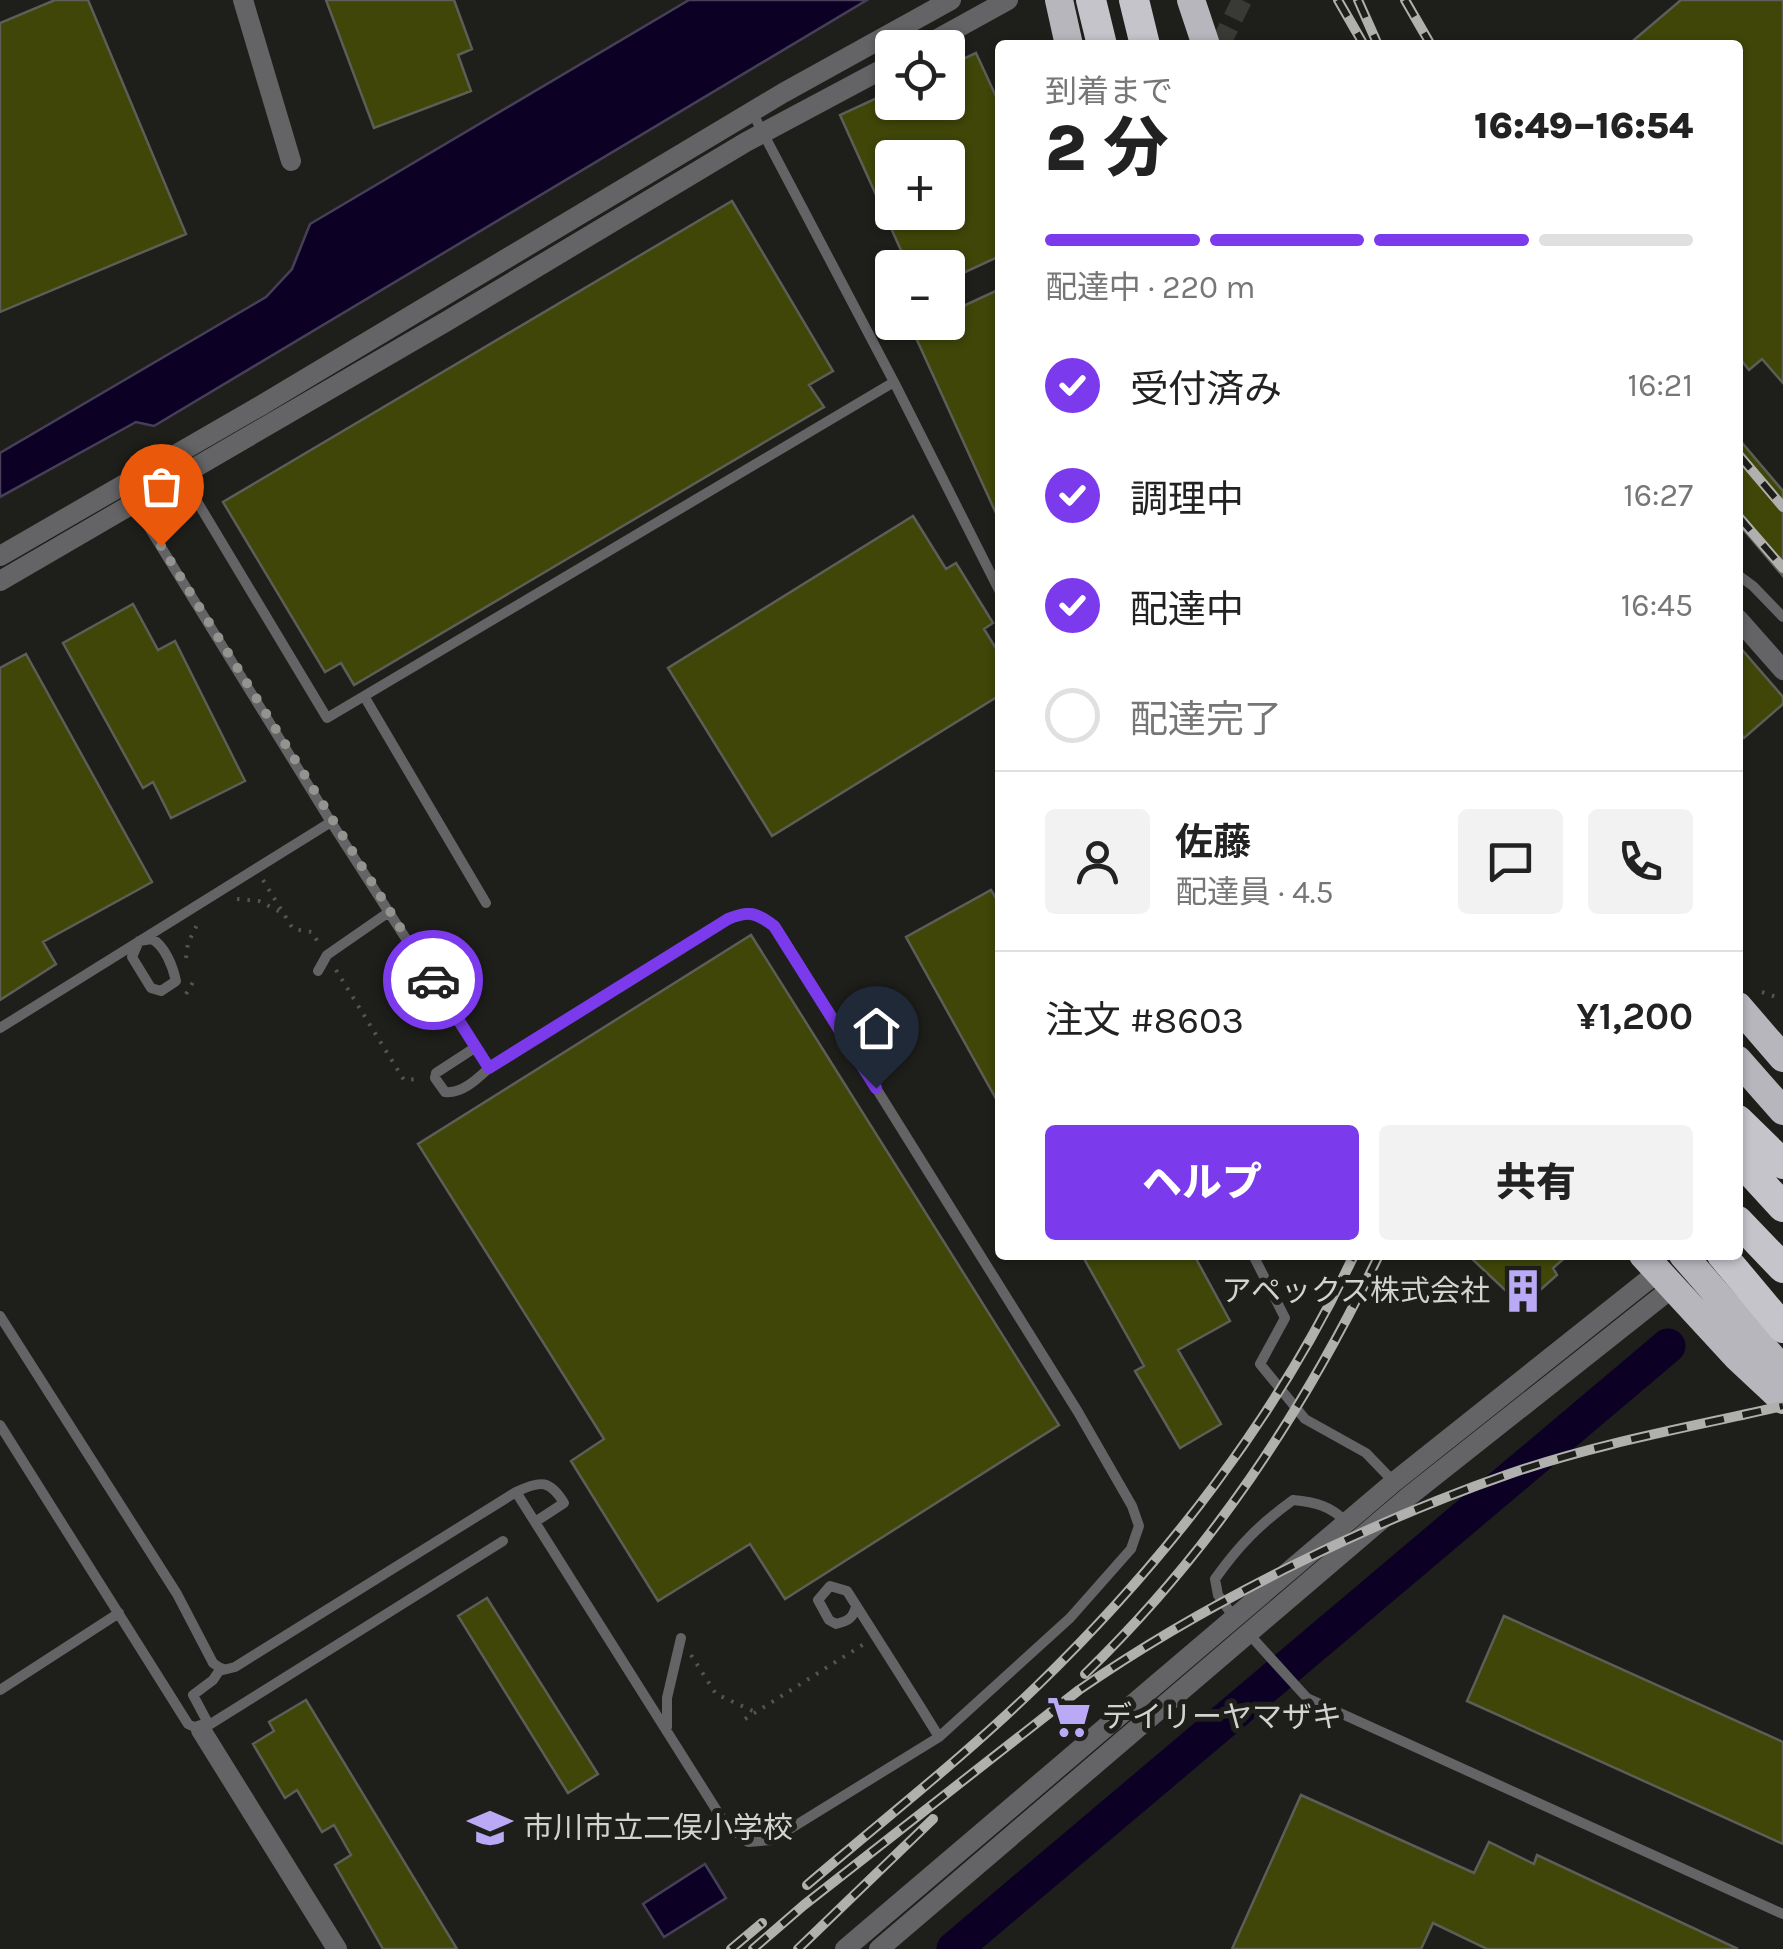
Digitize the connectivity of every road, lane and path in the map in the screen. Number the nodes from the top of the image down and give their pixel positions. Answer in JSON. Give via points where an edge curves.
{"nodes":[{"id":1,"x":243,"y":0,"type":"edge"},
{"id":2,"x":951,"y":0,"type":"edge"},
{"id":3,"x":1008,"y":0,"type":"edge"},
{"id":4,"x":1042,"y":0,"type":"edge"},
{"id":5,"x":1058,"y":0,"type":"edge"},
{"id":6,"x":1091,"y":0,"type":"edge"},
{"id":7,"x":1134,"y":0,"type":"edge"},
{"id":8,"x":1178,"y":0,"type":"edge"},
{"id":9,"x":1191,"y":0,"type":"edge"},
{"id":10,"x":954,"y":30,"type":"edge"},
{"id":11,"x":1051,"y":40,"type":"edge"},
{"id":12,"x":1068,"y":40,"type":"edge"},
{"id":13,"x":1101,"y":40,"type":"edge"},
{"id":14,"x":1144,"y":40,"type":"edge"},
{"id":15,"x":1190,"y":40,"type":"edge"},
{"id":16,"x":1204,"y":40,"type":"edge"},
{"id":17,"x":875,"y":73,"type":"edge"},
{"id":18,"x":752,"y":112,"type":"junction"},
{"id":19,"x":763,"y":132,"type":"junction"},
{"id":20,"x":291,"y":161,"type":"dead end"},
{"id":21,"x":894,"y":382,"type":"junction"},
{"id":22,"x":177,"y":467,"type":"junction"},
{"id":23,"x":129,"y":495,"type":"junction"},
{"id":24,"x":0,"y":556,"type":"edge"},
{"id":25,"x":1743,"y":578,"type":"edge"},
{"id":26,"x":0,"y":581,"type":"edge"},
{"id":27,"x":995,"y":582,"type":"edge"},
{"id":28,"x":1783,"y":616,"type":"edge"},
{"id":29,"x":1743,"y":624,"type":"edge"},
{"id":30,"x":1783,"y":670,"type":"edge"},
{"id":31,"x":364,"y":696,"type":"junction"},
{"id":32,"x":331,"y":822,"type":"junction"},
{"id":33,"x":261,"y":877,"type":"dead end"},
{"id":34,"x":226,"y":901,"type":"dead end"},
{"id":35,"x":486,"y":903,"type":"dead end"},
{"id":36,"x":389,"y":912,"type":"junction"},
{"id":37,"x":205,"y":913,"type":"dead end"},
{"id":38,"x":284,"y":914,"type":"junction"},
{"id":39,"x":139,"y":941,"type":"junction"},
{"id":40,"x":320,"y":944,"type":"dead end"},
{"id":41,"x":318,"y":970,"type":"dead end"},
{"id":42,"x":336,"y":970,"type":"dead end"},
{"id":43,"x":1762,"y":992,"type":"dead end"},
{"id":44,"x":1779,"y":998,"type":"dead end"},
{"id":45,"x":175,"y":1000,"type":"dead end"},
{"id":46,"x":1743,"y":1012,"type":"edge"},
{"id":47,"x":0,"y":1028,"type":"edge"},
{"id":48,"x":476,"y":1047,"type":"junction"},
{"id":49,"x":1783,"y":1058,"type":"edge"},
{"id":50,"x":1743,"y":1066,"type":"edge"},
{"id":51,"x":489,"y":1068,"type":"junction"},
{"id":52,"x":421,"y":1078,"type":"dead end"},
{"id":53,"x":1783,"y":1111,"type":"edge"},
{"id":54,"x":1743,"y":1125,"type":"edge"},
{"id":55,"x":1743,"y":1163,"type":"edge"},
{"id":56,"x":1783,"y":1164,"type":"edge"},
{"id":57,"x":1783,"y":1207,"type":"edge"},
{"id":58,"x":1743,"y":1226,"type":"edge"},
{"id":59,"x":1255,"y":1260,"type":"edge"},
{"id":60,"x":1688,"y":1260,"type":"edge"},
{"id":61,"x":1726,"y":1260,"type":"edge"},
{"id":62,"x":1783,"y":1268,"type":"edge"},
{"id":63,"x":1658,"y":1272,"type":"edge"},
{"id":64,"x":0,"y":1316,"type":"edge"},
{"id":65,"x":1783,"y":1328,"type":"edge"},
{"id":66,"x":1783,"y":1370,"type":"edge"},
{"id":67,"x":1783,"y":1400,"type":"edge"},
{"id":68,"x":0,"y":1426,"type":"edge"},
{"id":69,"x":1401,"y":1489,"type":"junction"},
{"id":70,"x":516,"y":1492,"type":"junction"},
{"id":71,"x":535,"y":1522,"type":"junction"},
{"id":72,"x":1353,"y":1530,"type":"junction"},
{"id":73,"x":503,"y":1541,"type":"dead end"},
{"id":74,"x":856,"y":1605,"type":"dead end"},
{"id":75,"x":119,"y":1613,"type":"junction"},
{"id":76,"x":1240,"y":1624,"type":"junction"},
{"id":77,"x":876,"y":1636,"type":"junction"},
{"id":78,"x":680,"y":1638,"type":"dead end"},
{"id":79,"x":689,"y":1653,"type":"dead end"},
{"id":80,"x":221,"y":1668,"type":"junction"},
{"id":81,"x":0,"y":1690,"type":"edge"},
{"id":82,"x":755,"y":1712,"type":"junction"},
{"id":83,"x":745,"y":1719,"type":"dead end"},
{"id":84,"x":205,"y":1728,"type":"junction"},
{"id":85,"x":939,"y":1737,"type":"junction"},
{"id":86,"x":670,"y":1738,"type":"junction"},
{"id":87,"x":1783,"y":1914,"type":"edge"},
{"id":88,"x":338,"y":1949,"type":"edge"},
{"id":89,"x":845,"y":1949,"type":"edge"},
{"id":90,"x":879,"y":1949,"type":"edge"}],
"edges":[{"from":1,"to":20,"type":"street"},
{"from":2,"to":18,"type":"street"},
{"from":3,"to":10,"type":"street"},
{"from":4,"to":11,"type":"highway"},
{"from":5,"to":12,"type":"highway"},
{"from":6,"to":13,"type":"highway"},
{"from":7,"to":14,"type":"highway"},
{"from":8,"to":15,"type":"highway"},
{"from":9,"to":16,"type":"highway"},
{"from":17,"to":19,"type":"street"},
{"from":18,"to":19,"type":"lane"},
{"from":18,"to":22,"type":"street"},
{"from":19,"to":21,"type":"lane"},
{"from":19,"to":22,"type":"street"},
{"from":21,"to":27,"type":"lane"},
{"from":21,"to":31,"type":"lane"},
{"from":22,"to":23,"type":"street"},
{"from":22,"to":31,"type":"lane","via":[[326,718]]},
{"from":23,"to":24,"type":"street"},
{"from":23,"to":26,"type":"street"},
{"from":23,"to":32,"type":"lane"},
{"from":25,"to":28,"type":"lane"},
{"from":29,"to":30,"type":"street"},
{"from":31,"to":35,"type":"lane"},
{"from":32,"to":36,"type":"lane"},
{"from":32,"to":39,"type":"lane"},
{"from":33,"to":38,"type":"path"},
{"from":34,"to":38,"type":"path","via":[[258,901]]},
{"from":36,"to":41,"type":"lane","via":[[326,955]]},
{"from":36,"to":48,"type":"lane"},
{"from":37,"to":45,"type":"path","via":[[185,953],[190,991]]},
{"from":38,"to":40,"type":"path","via":[[293,929],[312,932]]},
{"from":39,"to":39,"type":"lane","via":[[158,942],[174,969],[170,988],[152,988],[143,977],[132,958]]},
{"from":39,"to":47,"type":"lane"},
{"from":42,"to":52,"type":"path","via":[[404,1080]]},
{"from":43,"to":44,"type":"path"},
{"from":46,"to":49,"type":"highway"},
{"from":48,"to":51,"type":"lane"},
{"from":48,"to":51,"type":"lane","via":[[436,1073],[438,1084],[454,1093]]},
{"from":50,"to":53,"type":"highway"},
{"from":51,"to":85,"type":"lane","via":[[728,919],[756,913],[774,926],[1078,1412],[1139,1526],[1131,1549],[1070,1618]]},
{"from":54,"to":56,"type":"highway"},
{"from":55,"to":57,"type":"highway"},
{"from":58,"to":62,"type":"highway"},
{"from":59,"to":69,"type":"lane","via":[[1286,1318],[1260,1364],[1305,1419],[1366,1453]]},
{"from":60,"to":66,"type":"highway"},
{"from":61,"to":65,"type":"highway"},
{"from":63,"to":67,"type":"highway"},
{"from":63,"to":69,"type":"street"},
{"from":64,"to":80,"type":"lane"},
{"from":68,"to":75,"type":"lane"},
{"from":69,"to":72,"type":"street"},
{"from":70,"to":71,"type":"lane"},
{"from":70,"to":71,"type":"lane","via":[[554,1488],[564,1504]]},
{"from":70,"to":80,"type":"lane","via":[[235,1667]]},
{"from":71,"to":86,"type":"lane"},
{"from":72,"to":76,"type":"street"},
{"from":72,"to":76,"type":"lane","via":[[1317,1502],[1293,1500],[1270,1517],[1240,1543],[1215,1579],[1218,1595]]},
{"from":73,"to":84,"type":"lane"},
{"from":74,"to":77,"type":"lane"},
{"from":75,"to":81,"type":"lane"},
{"from":75,"to":84,"type":"lane","via":[[188,1724]]},
{"from":76,"to":87,"type":"lane","via":[[1308,1698]]},
{"from":76,"to":89,"type":"street"},
{"from":76,"to":90,"type":"street"},
{"from":77,"to":82,"type":"path"},
{"from":77,"to":85,"type":"lane"},
{"from":78,"to":86,"type":"lane","via":[[666,1718]]},
{"from":79,"to":82,"type":"path","via":[[716,1694]]},
{"from":80,"to":84,"type":"lane","via":[[193,1695]]},
{"from":82,"to":83,"type":"path"},
{"from":84,"to":88,"type":"street"},
{"from":85,"to":86,"type":"lane","via":[[772,1840],[748,1842],[724,1822]]}]}
